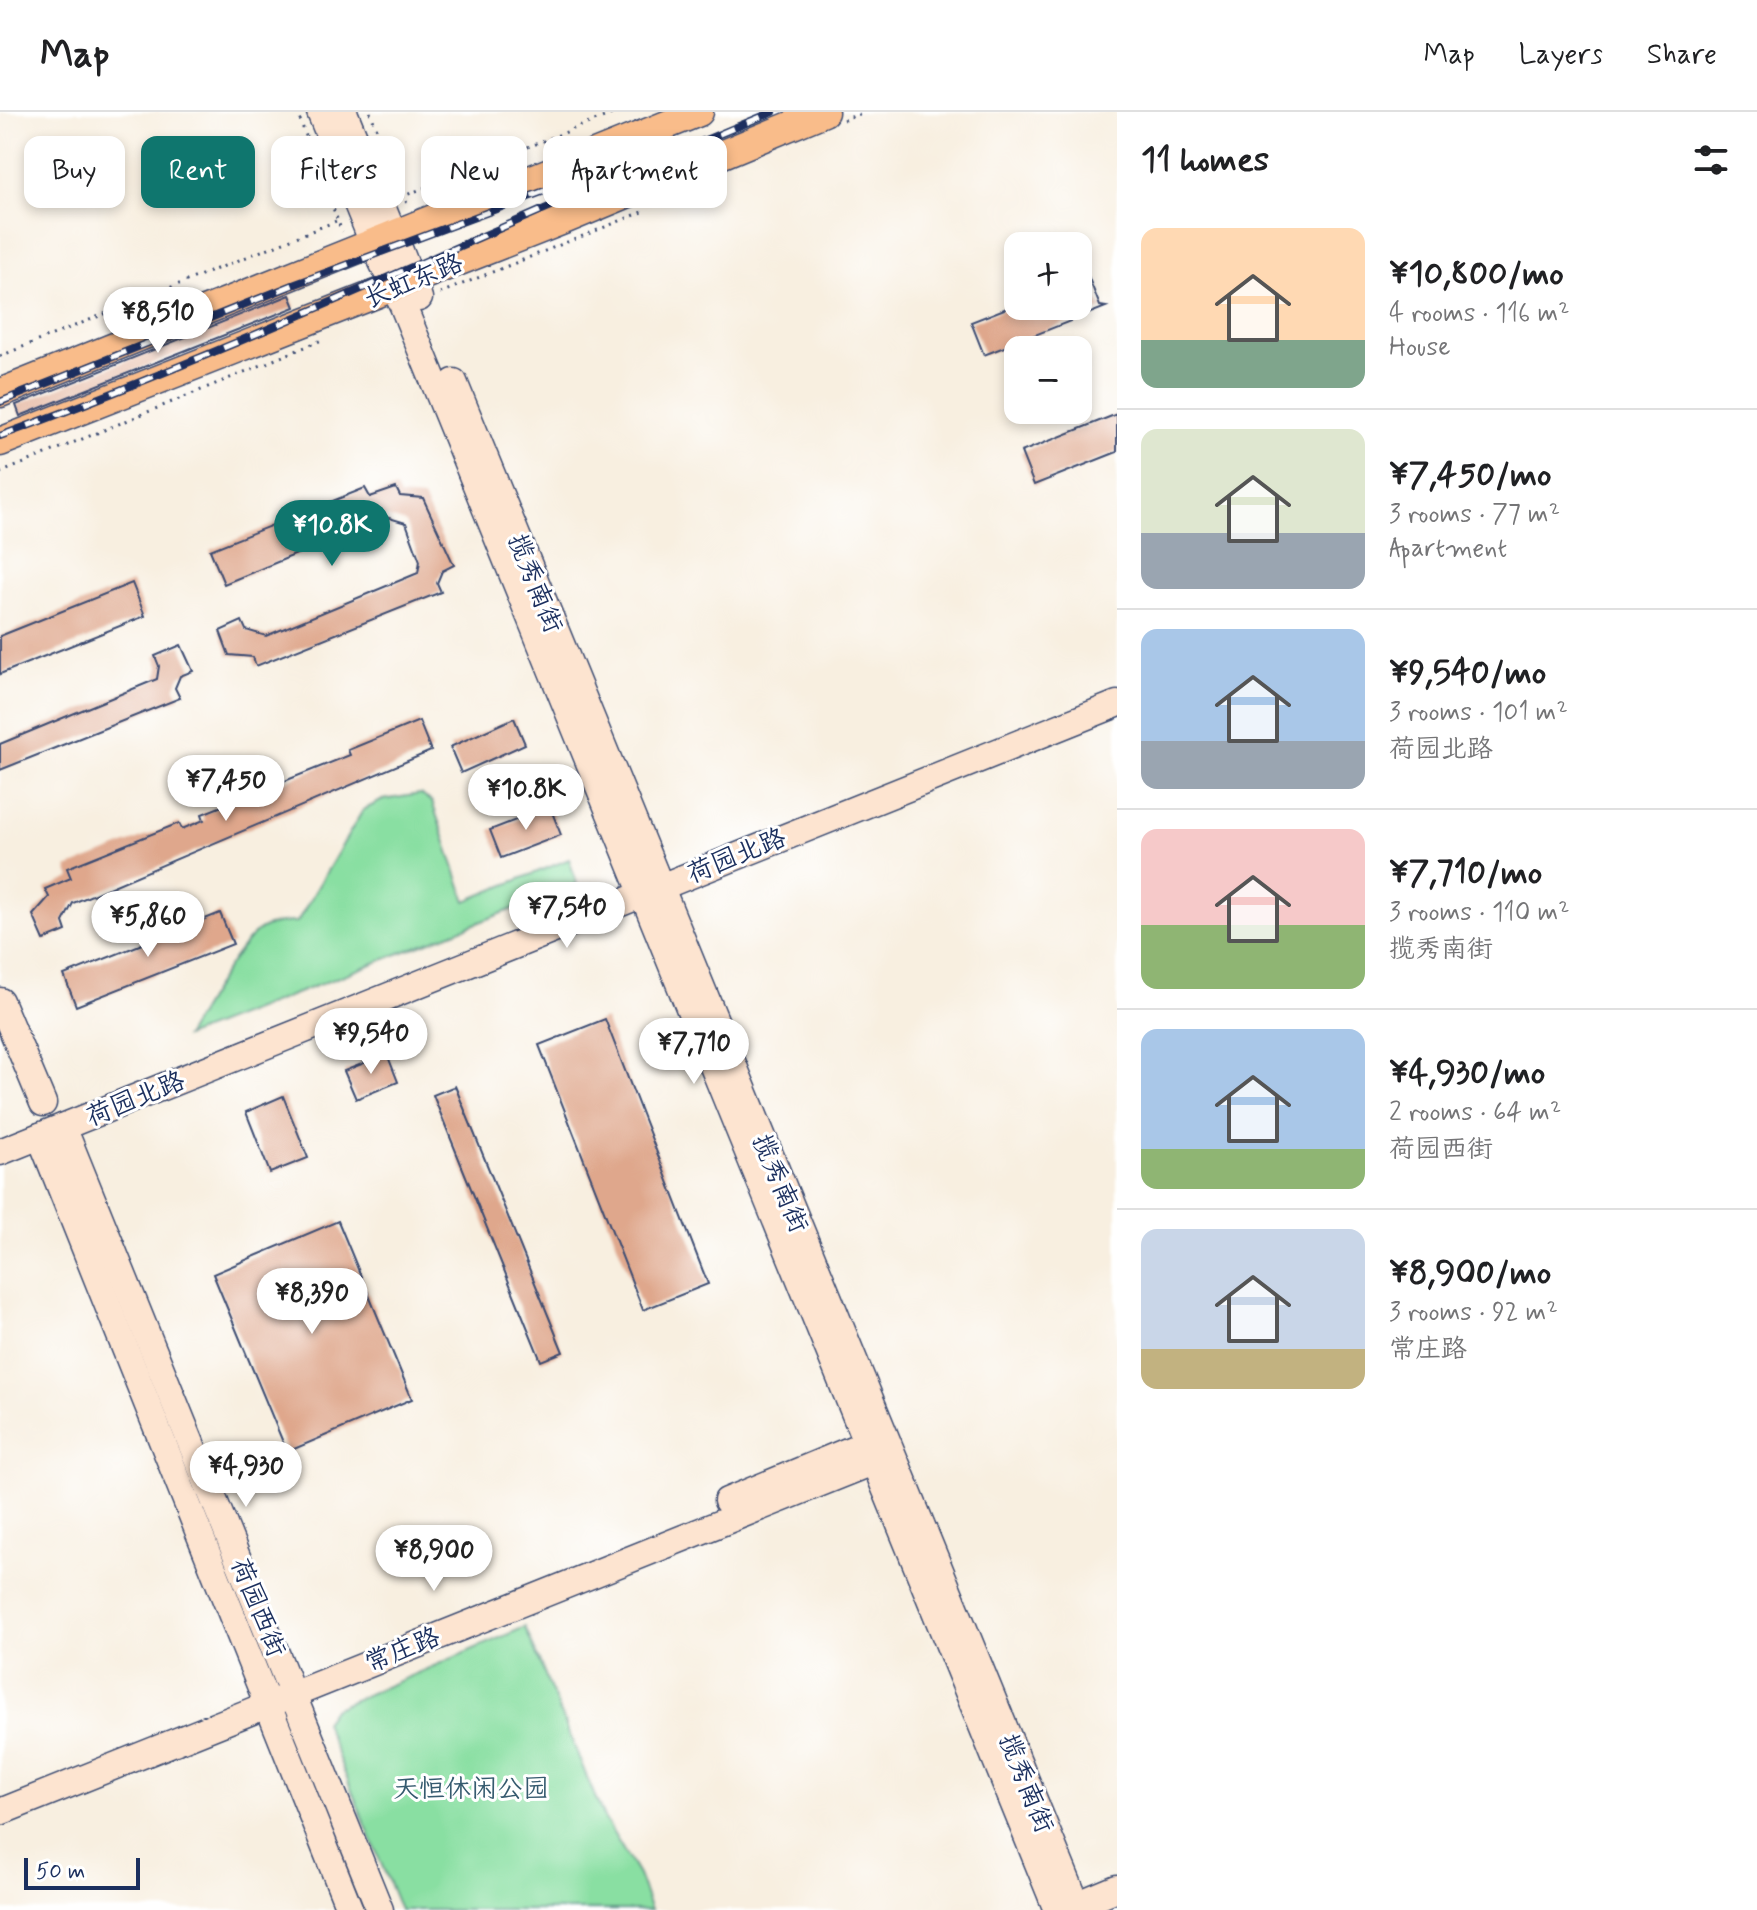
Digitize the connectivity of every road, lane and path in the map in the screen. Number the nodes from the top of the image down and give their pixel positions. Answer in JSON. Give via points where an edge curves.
{"nodes":[{"id":1,"x":297,"y":112,"type":"edge"},
{"id":2,"x":320,"y":112,"type":"edge"},
{"id":3,"x":344,"y":112,"type":"edge"},
{"id":4,"x":370,"y":112,"type":"edge"},
{"id":5,"x":617,"y":112,"type":"edge"},
{"id":6,"x":699,"y":112,"type":"edge"},
{"id":7,"x":824,"y":112,"type":"edge"},
{"id":8,"x":316,"y":136,"type":"edge"},
{"id":9,"x":333,"y":136,"type":"edge"},
{"id":10,"x":351,"y":136,"type":"edge"},
{"id":11,"x":370,"y":136,"type":"edge"},
{"id":12,"x":405,"y":195,"type":"edge"},
{"id":13,"x":371,"y":208,"type":"junction"},
{"id":14,"x":383,"y":238,"type":"junction"},
{"id":15,"x":402,"y":284,"type":"junction"},
{"id":16,"x":0,"y":356,"type":"edge"},
{"id":17,"x":0,"y":393,"type":"edge"},
{"id":18,"x":0,"y":442,"type":"edge"},
{"id":19,"x":1117,"y":704,"type":"edge"},
{"id":20,"x":650,"y":890,"type":"junction"},
{"id":21,"x":0,"y":1001,"type":"edge"},
{"id":22,"x":43,"y":1103,"type":"dead end"},
{"id":23,"x":51,"y":1132,"type":"junction"},
{"id":24,"x":0,"y":1152,"type":"edge"},
{"id":25,"x":879,"y":1449,"type":"junction"},
{"id":26,"x":291,"y":1686,"type":"junction"},
{"id":27,"x":265,"y":1697,"type":"junction"},
{"id":28,"x":0,"y":1796,"type":"edge"},
{"id":29,"x":0,"y":1812,"type":"edge"},
{"id":30,"x":1117,"y":1888,"type":"edge"},
{"id":31,"x":1069,"y":1909,"type":"edge"},
{"id":32,"x":350,"y":1910,"type":"edge"},
{"id":33,"x":380,"y":1910,"type":"edge"}],
"edges":[{"from":1,"to":8,"type":"path"},
{"from":2,"to":9,"type":"street"},
{"from":3,"to":10,"type":"street"},
{"from":4,"to":11,"type":"path"},
{"from":5,"to":12,"type":"path"},
{"from":6,"to":14,"type":"main road","name":"长虹东路"},
{"from":7,"to":15,"type":"main road","name":"长虹东路"},
{"from":13,"to":14,"type":"street","name":"揽秀南街"},
{"from":13,"to":14,"type":"path"},
{"from":13,"to":14,"type":"path"},
{"from":13,"to":16,"type":"path"},
{"from":14,"to":15,"type":"street","name":"揽秀南街"},
{"from":14,"to":17,"type":"main road","name":"长虹东路"},
{"from":15,"to":18,"type":"main road","name":"长虹东路"},
{"from":15,"to":20,"type":"street","name":"揽秀南街"},
{"from":19,"to":20,"type":"street","name":"荷园北路"},
{"from":20,"to":23,"type":"street","name":"荷园北路"},
{"from":20,"to":25,"type":"street","name":"揽秀南街"},
{"from":21,"to":22,"type":"street"},
{"from":23,"to":24,"type":"street","name":"荷园北路"},
{"from":23,"to":26,"type":"street","name":"荷园西街"},
{"from":23,"to":27,"type":"street","name":"荷园西街"},
{"from":25,"to":26,"type":"street","name":"常庄路"},
{"from":25,"to":31,"type":"street","name":"揽秀南街"},
{"from":26,"to":27,"type":"street","name":"常庄路"},
{"from":26,"to":33,"type":"street","name":"荷园西街"},
{"from":27,"to":28,"type":"street","name":"常庄路"},
{"from":27,"to":29,"type":"street","name":"常庄路"},
{"from":27,"to":32,"type":"street","name":"荷园西街"},
{"from":30,"to":31,"type":"street"}]}
